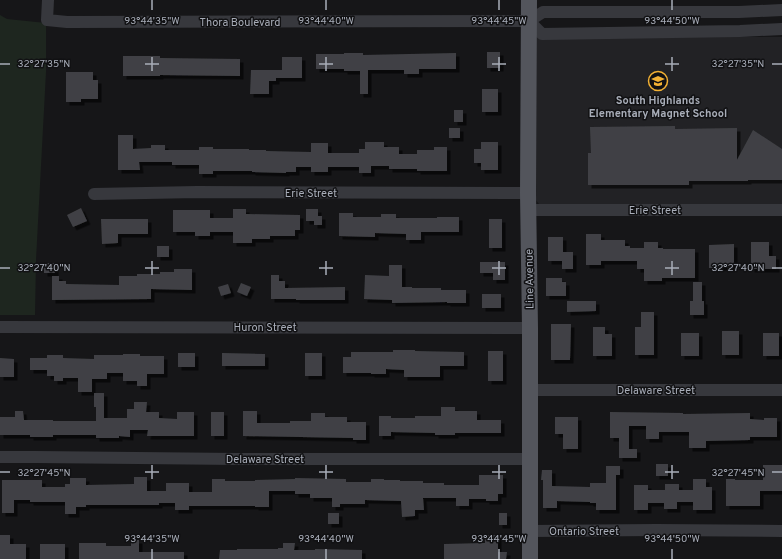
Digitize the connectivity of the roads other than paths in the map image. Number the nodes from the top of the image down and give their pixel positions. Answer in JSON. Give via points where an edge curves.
{"nodes":[{"id":1,"x":48,"y":0,"type":"edge"},
{"id":2,"x":529,"y":0,"type":"edge"},
{"id":3,"x":739,"y":6,"type":"edge"},
{"id":4,"x":782,"y":10,"type":"edge"},
{"id":5,"x":530,"y":21,"type":"junction"},
{"id":6,"x":782,"y":29,"type":"edge"},
{"id":7,"x":528,"y":193,"type":"junction"},
{"id":8,"x":94,"y":194,"type":"dead end"},
{"id":9,"x":528,"y":210,"type":"junction"},
{"id":10,"x":782,"y":210,"type":"edge"},
{"id":11,"x":0,"y":327,"type":"edge"},
{"id":12,"x":530,"y":328,"type":"junction"},
{"id":13,"x":529,"y":390,"type":"junction"},
{"id":14,"x":782,"y":390,"type":"edge"},
{"id":15,"x":0,"y":457,"type":"edge"},
{"id":16,"x":530,"y":459,"type":"junction"},
{"id":17,"x":530,"y":531,"type":"junction"},
{"id":18,"x":782,"y":531,"type":"edge"},
{"id":19,"x":530,"y":559,"type":"edge"}],
"edges":[{"from":1,"to":5,"type":"street","name":"Thora Boulevard","via":[[47,20],[67,22]]},
{"from":2,"to":5,"type":"main road","name":"Line Avenue"},
{"from":3,"to":4,"type":"street","name":"Thora Boulevard"},
{"from":3,"to":5,"type":"street","name":"Thora Boulevard","via":[[543,12]]},
{"from":5,"to":6,"type":"street","via":[[542,34]]},
{"from":5,"to":7,"type":"main road","name":"Line Avenue"},
{"from":7,"to":8,"type":"street","name":"Erie Street"},
{"from":7,"to":9,"type":"main road","name":"Line Avenue"},
{"from":9,"to":10,"type":"street","name":"Erie Street"},
{"from":9,"to":12,"type":"main road","name":"Line Avenue"},
{"from":11,"to":12,"type":"street","name":"Huron Street"},
{"from":12,"to":13,"type":"main road","name":"Line Avenue"},
{"from":13,"to":14,"type":"street","name":"Delaware Street"},
{"from":13,"to":16,"type":"main road","name":"Line Avenue"},
{"from":15,"to":16,"type":"street","name":"Delaware Street"},
{"from":16,"to":17,"type":"main road","name":"Line Avenue"},
{"from":17,"to":18,"type":"street","name":"Ontario Street"},
{"from":17,"to":19,"type":"main road","name":"Line Avenue"}]}
